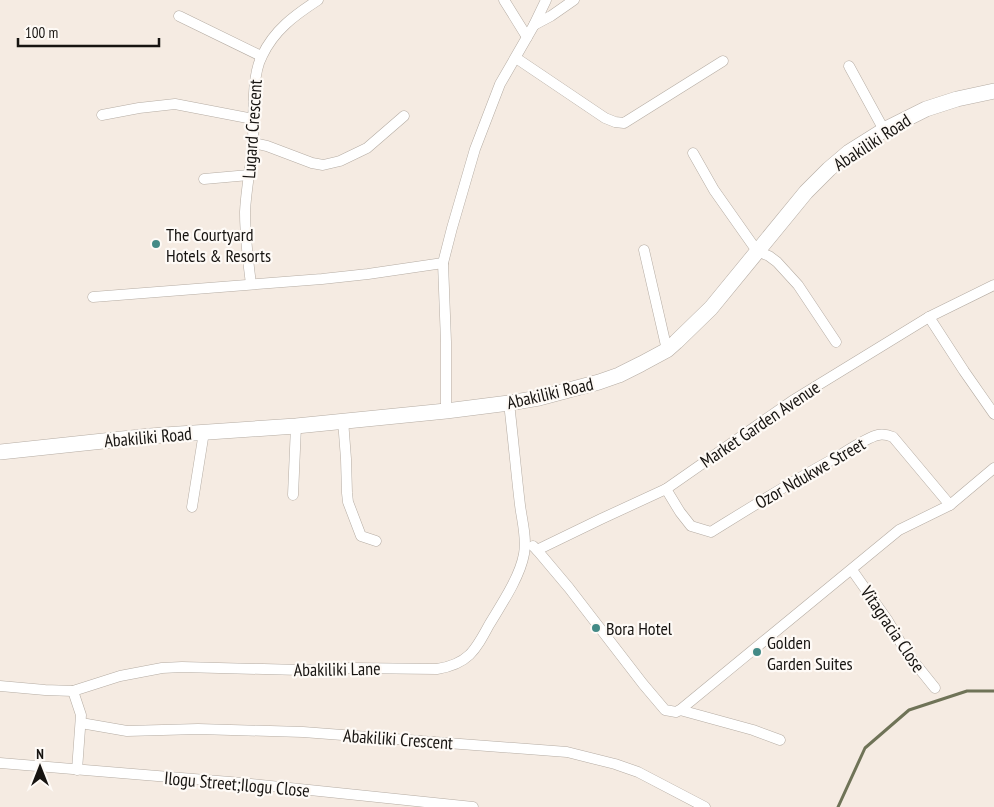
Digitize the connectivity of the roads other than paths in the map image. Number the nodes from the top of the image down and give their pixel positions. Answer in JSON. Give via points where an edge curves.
{"nodes":[{"id":1,"x":318,"y":0,"type":"edge"},
{"id":2,"x":504,"y":0,"type":"edge"},
{"id":3,"x":546,"y":0,"type":"edge"},
{"id":4,"x":574,"y":0,"type":"edge"},
{"id":5,"x":179,"y":16,"type":"dead end"},
{"id":6,"x":534,"y":25,"type":"junction"},
{"id":7,"x":527,"y":37,"type":"junction"},
{"id":8,"x":261,"y":56,"type":"junction"},
{"id":9,"x":516,"y":58,"type":"junction"},
{"id":10,"x":723,"y":61,"type":"dead end"},
{"id":11,"x":849,"y":66,"type":"dead end"},
{"id":12,"x":994,"y":91,"type":"edge"},
{"id":13,"x":102,"y":115,"type":"dead end"},
{"id":14,"x":404,"y":116,"type":"dead end"},
{"id":15,"x":253,"y":119,"type":"junction"},
{"id":16,"x":884,"y":130,"type":"junction"},
{"id":17,"x":253,"y":143,"type":"junction"},
{"id":18,"x":693,"y":153,"type":"dead end"},
{"id":19,"x":249,"y":175,"type":"junction"},
{"id":20,"x":204,"y":180,"type":"dead end"},
{"id":21,"x":644,"y":250,"type":"dead end"},
{"id":22,"x":757,"y":251,"type":"junction"},
{"id":23,"x":443,"y":263,"type":"junction"},
{"id":24,"x":251,"y":284,"type":"junction"},
{"id":25,"x":994,"y":285,"type":"edge"},
{"id":26,"x":92,"y":297,"type":"dead end"},
{"id":27,"x":929,"y":317,"type":"junction"},
{"id":28,"x":836,"y":342,"type":"dead end"},
{"id":29,"x":667,"y":350,"type":"junction"},
{"id":30,"x":509,"y":403,"type":"junction"},
{"id":31,"x":446,"y":411,"type":"junction"},
{"id":32,"x":994,"y":414,"type":"edge"},
{"id":33,"x":343,"y":420,"type":"junction"},
{"id":34,"x":296,"y":426,"type":"junction"},
{"id":35,"x":204,"y":432,"type":"junction"},
{"id":36,"x":0,"y":452,"type":"edge"},
{"id":37,"x":994,"y":468,"type":"edge"},
{"id":38,"x":666,"y":489,"type":"junction"},
{"id":39,"x":293,"y":495,"type":"dead end"},
{"id":40,"x":950,"y":504,"type":"junction"},
{"id":41,"x":192,"y":507,"type":"dead end"},
{"id":42,"x":525,"y":538,"type":"junction"},
{"id":43,"x":376,"y":541,"type":"dead end"},
{"id":44,"x":537,"y":550,"type":"junction"},
{"id":45,"x":852,"y":570,"type":"junction"},
{"id":46,"x":0,"y":686,"type":"edge"},
{"id":47,"x":935,"y":688,"type":"dead end"},
{"id":48,"x":73,"y":691,"type":"junction"},
{"id":49,"x":676,"y":711,"type":"junction"},
{"id":50,"x":81,"y":723,"type":"junction"},
{"id":51,"x":780,"y":740,"type":"dead end"},
{"id":52,"x":0,"y":763,"type":"edge"},
{"id":53,"x":77,"y":770,"type":"junction"},
{"id":54,"x":473,"y":807,"type":"edge"},
{"id":55,"x":705,"y":807,"type":"edge"}],
"edges":[{"from":1,"to":8,"type":"street","name":"Lugard Crescent","via":[[298,12],[280,29]]},
{"from":2,"to":7,"type":"street"},
{"from":3,"to":6,"type":"street"},
{"from":4,"to":6,"type":"street"},
{"from":5,"to":8,"type":"street"},
{"from":6,"to":7,"type":"street"},
{"from":7,"to":9,"type":"street"},
{"from":8,"to":15,"type":"street","name":"Lugard Crescent","via":[[256,75]]},
{"from":9,"to":10,"type":"street","via":[[605,118],[619,124]]},
{"from":9,"to":23,"type":"street","via":[[500,84],[475,149]]},
{"from":11,"to":16,"type":"street"},
{"from":12,"to":16,"type":"main road","name":"Abakiliki Road","via":[[932,107]]},
{"from":13,"to":15,"type":"street","via":[[175,104]]},
{"from":14,"to":17,"type":"street","via":[[367,148],[323,165]]},
{"from":15,"to":17,"type":"street","name":"Lugard Crescent"},
{"from":16,"to":22,"type":"main road","name":"Abakiliki Road","via":[[829,169]]},
{"from":17,"to":19,"type":"street","name":"Lugard Crescent"},
{"from":18,"to":22,"type":"street","via":[[714,190]]},
{"from":19,"to":20,"type":"street"},
{"from":19,"to":24,"type":"street","name":"Lugard Crescent","via":[[245,212]]},
{"from":21,"to":29,"type":"street"},
{"from":22,"to":28,"type":"street","via":[[777,262],[798,285]]},
{"from":22,"to":29,"type":"main road","name":"Abakiliki Road","via":[[711,308]]},
{"from":23,"to":24,"type":"street","via":[[368,274]]},
{"from":23,"to":31,"type":"street"},
{"from":24,"to":26,"type":"street"},
{"from":25,"to":27,"type":"street","name":"Market Garden Avenue"},
{"from":27,"to":32,"type":"street"},
{"from":27,"to":38,"type":"street","name":"Market Garden Avenue","via":[[792,401]]},
{"from":29,"to":30,"type":"main road","name":"Abakiliki Road","via":[[599,382]]},
{"from":30,"to":31,"type":"main road","name":"Abakiliki Road"},
{"from":30,"to":42,"type":"street","name":"Abakiliki Lane"},
{"from":31,"to":33,"type":"main road","name":"Abakiliki Road"},
{"from":33,"to":34,"type":"main road","name":"Abakiliki Road"},
{"from":33,"to":43,"type":"street","via":[[348,502],[361,536]]},
{"from":34,"to":35,"type":"main road","name":"Abakiliki Road"},
{"from":34,"to":39,"type":"street"},
{"from":35,"to":36,"type":"main road","name":"Abakiliki Road"},
{"from":35,"to":41,"type":"street"},
{"from":37,"to":40,"type":"street"},
{"from":38,"to":40,"type":"street","name":"Ozor Ndukwe Street","via":[[691,526],[711,532],[850,449],[878,435],[887,435],[893,437]]},
{"from":38,"to":44,"type":"street","name":"Market Garden Avenue"},
{"from":40,"to":45,"type":"street","via":[[899,530]]},
{"from":42,"to":44,"type":"street"},
{"from":42,"to":48,"type":"street","name":"Abakiliki Lane","via":[[524,554],[511,586],[478,644],[469,656],[449,667],[162,668],[120,676]]},
{"from":44,"to":49,"type":"street","via":[[665,710]]},
{"from":45,"to":47,"type":"street","name":"Vitagracia Close","via":[[906,652]]},
{"from":45,"to":49,"type":"street"},
{"from":46,"to":48,"type":"street","name":"Abakiliki Lane"},
{"from":48,"to":50,"type":"street"},
{"from":49,"to":51,"type":"street"},
{"from":50,"to":53,"type":"street"},
{"from":50,"to":55,"type":"street","name":"Abakiliki Crescent","via":[[127,731],[303,732],[567,752],[638,772]]},
{"from":52,"to":53,"type":"street","name":"Ilogu Street;Ilogu Close"},
{"from":53,"to":54,"type":"street","name":"Ilogu Street;Ilogu Close"}]}
